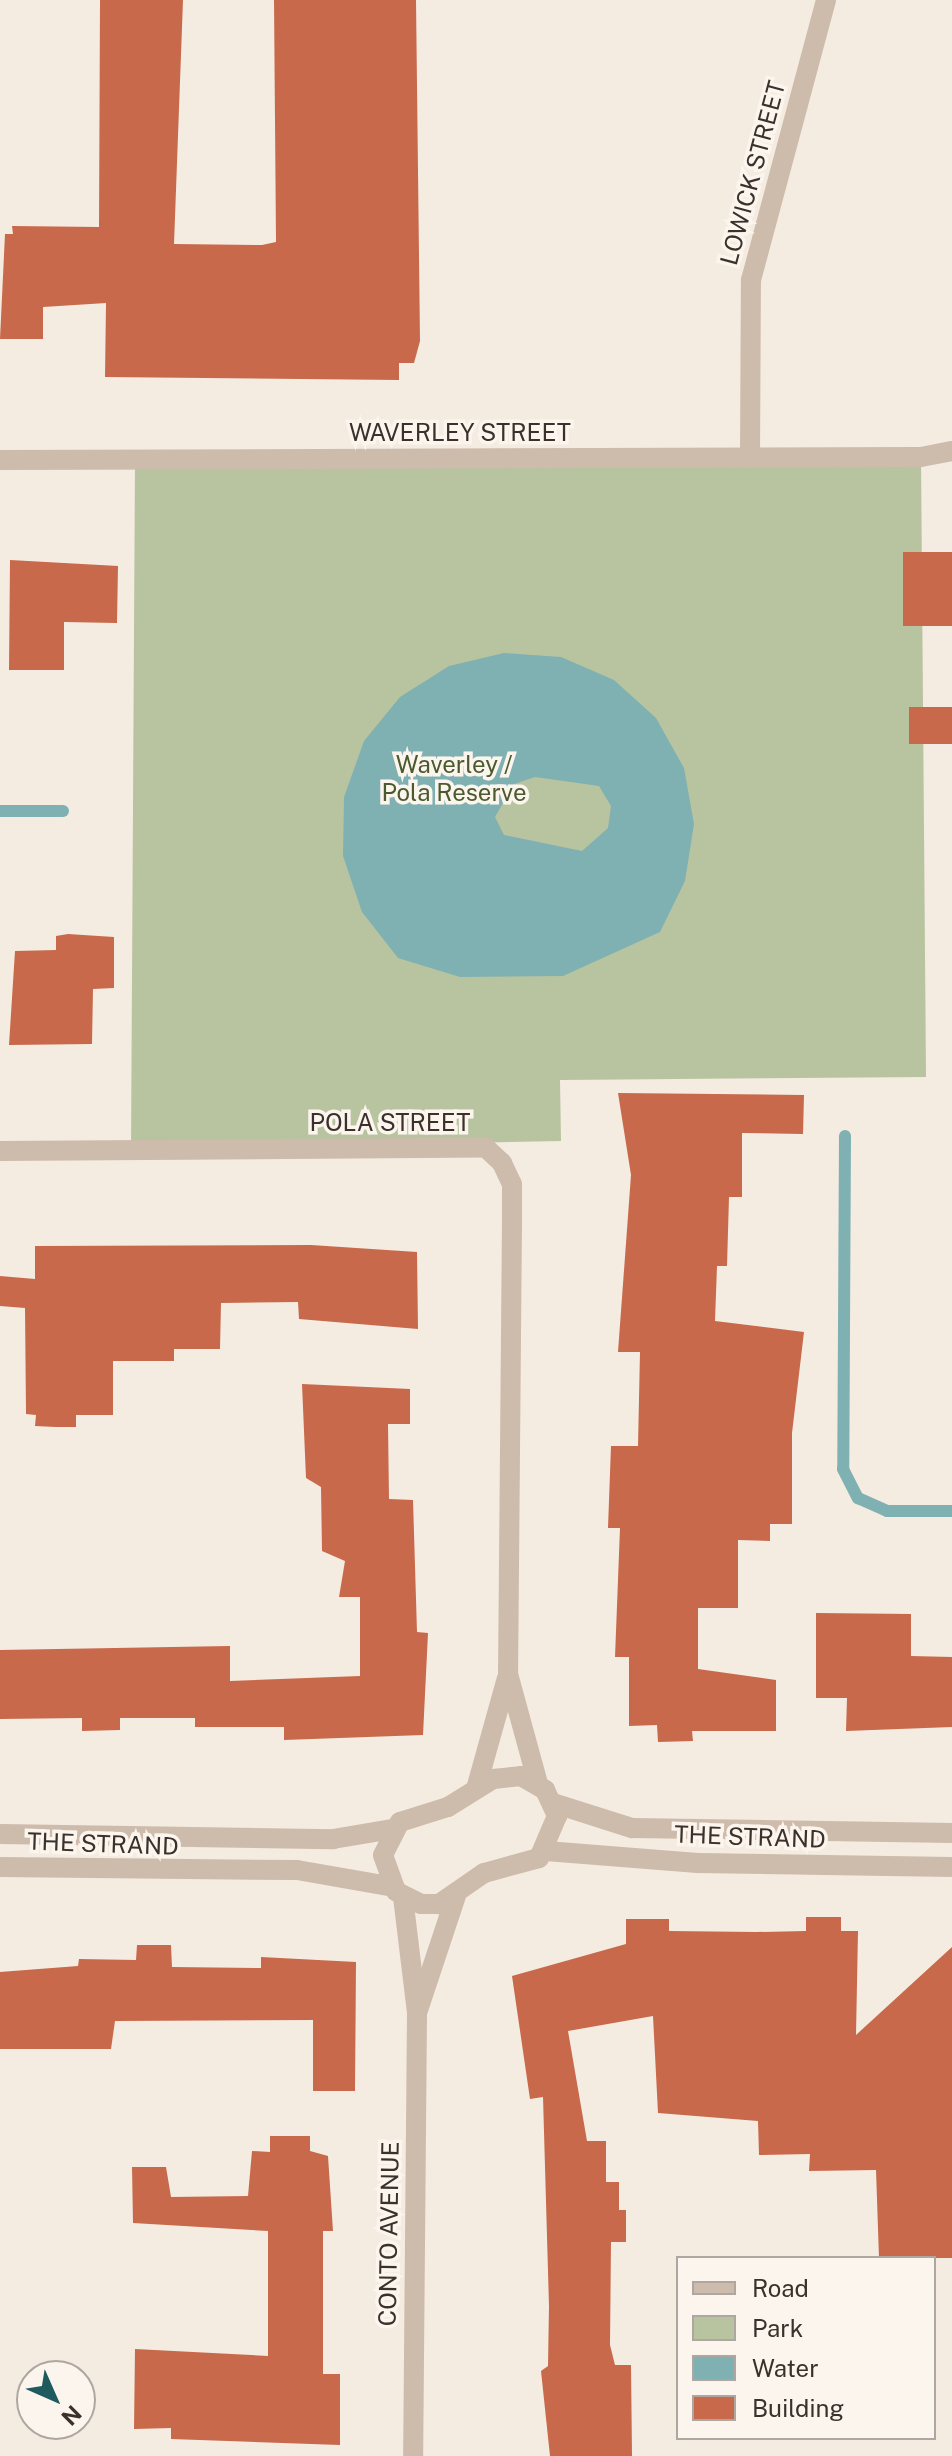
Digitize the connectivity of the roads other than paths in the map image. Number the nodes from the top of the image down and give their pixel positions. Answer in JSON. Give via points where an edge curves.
{"nodes":[{"id":1,"x":826,"y":0,"type":"edge"},
{"id":2,"x":952,"y":451,"type":"edge"},
{"id":3,"x":921,"y":457,"type":"junction"},
{"id":4,"x":750,"y":458,"type":"junction"},
{"id":5,"x":0,"y":460,"type":"edge"},
{"id":6,"x":952,"y":464,"type":"edge"},
{"id":7,"x":0,"y":1151,"type":"edge"},
{"id":8,"x":508,"y":1674,"type":"junction"},
{"id":9,"x":538,"y":1784,"type":"junction"},
{"id":10,"x":476,"y":1789,"type":"junction"},
{"id":11,"x":553,"y":1803,"type":"junction"},
{"id":12,"x":393,"y":1829,"type":"junction"},
{"id":13,"x":952,"y":1833,"type":"edge"},
{"id":14,"x":0,"y":1834,"type":"edge"},
{"id":15,"x":546,"y":1851,"type":"junction"},
{"id":16,"x":0,"y":1867,"type":"edge"},
{"id":17,"x":952,"y":1867,"type":"edge"},
{"id":18,"x":398,"y":1892,"type":"junction"},
{"id":19,"x":456,"y":1896,"type":"junction"},
{"id":20,"x":417,"y":2013,"type":"junction"},
{"id":21,"x":413,"y":2456,"type":"edge"}],
"edges":[{"from":1,"to":4,"type":"street","name":"LOWICK STREET","via":[[751,280]]},
{"from":2,"to":3,"type":"street","name":"WAVERLEY STREET"},
{"from":3,"to":4,"type":"street","name":"WAVERLEY STREET"},
{"from":3,"to":6,"type":"street","name":"WAVERLEY STREET"},
{"from":4,"to":5,"type":"street","name":"WAVERLEY STREET"},
{"from":7,"to":8,"type":"street","name":"POLA STREET","via":[[486,1148],[502,1163],[512,1184]]},
{"from":8,"to":9,"type":"street","name":"POLA STREET"},
{"from":8,"to":10,"type":"street","name":"POLA STREET"},
{"from":9,"to":10,"type":"street","name":"THE STRAND","via":[[501,1776]]},
{"from":9,"to":11,"type":"street"},
{"from":10,"to":12,"type":"street","name":"THE STRAND"},
{"from":11,"to":13,"type":"street","name":"THE STRAND","via":[[632,1828]]},
{"from":11,"to":15,"type":"street","via":[[556,1825]]},
{"from":12,"to":14,"type":"street","name":"THE STRAND","via":[[333,1839]]},
{"from":12,"to":18,"type":"street","name":"CONTO AVENUE","via":[[383,1855]]},
{"from":15,"to":17,"type":"street","name":"THE STRAND","via":[[698,1863]]},
{"from":15,"to":19,"type":"street","via":[[522,1866],[484,1873]]},
{"from":16,"to":18,"type":"street","name":"THE STRAND","via":[[170,1874],[297,1870]]},
{"from":18,"to":19,"type":"street","name":"THE STRAND","via":[[430,1905]]},
{"from":18,"to":20,"type":"street","name":"CONTO AVENUE"},
{"from":19,"to":20,"type":"street","name":"CONTO AVENUE"},
{"from":20,"to":21,"type":"street","name":"CONTO AVENUE"}]}
